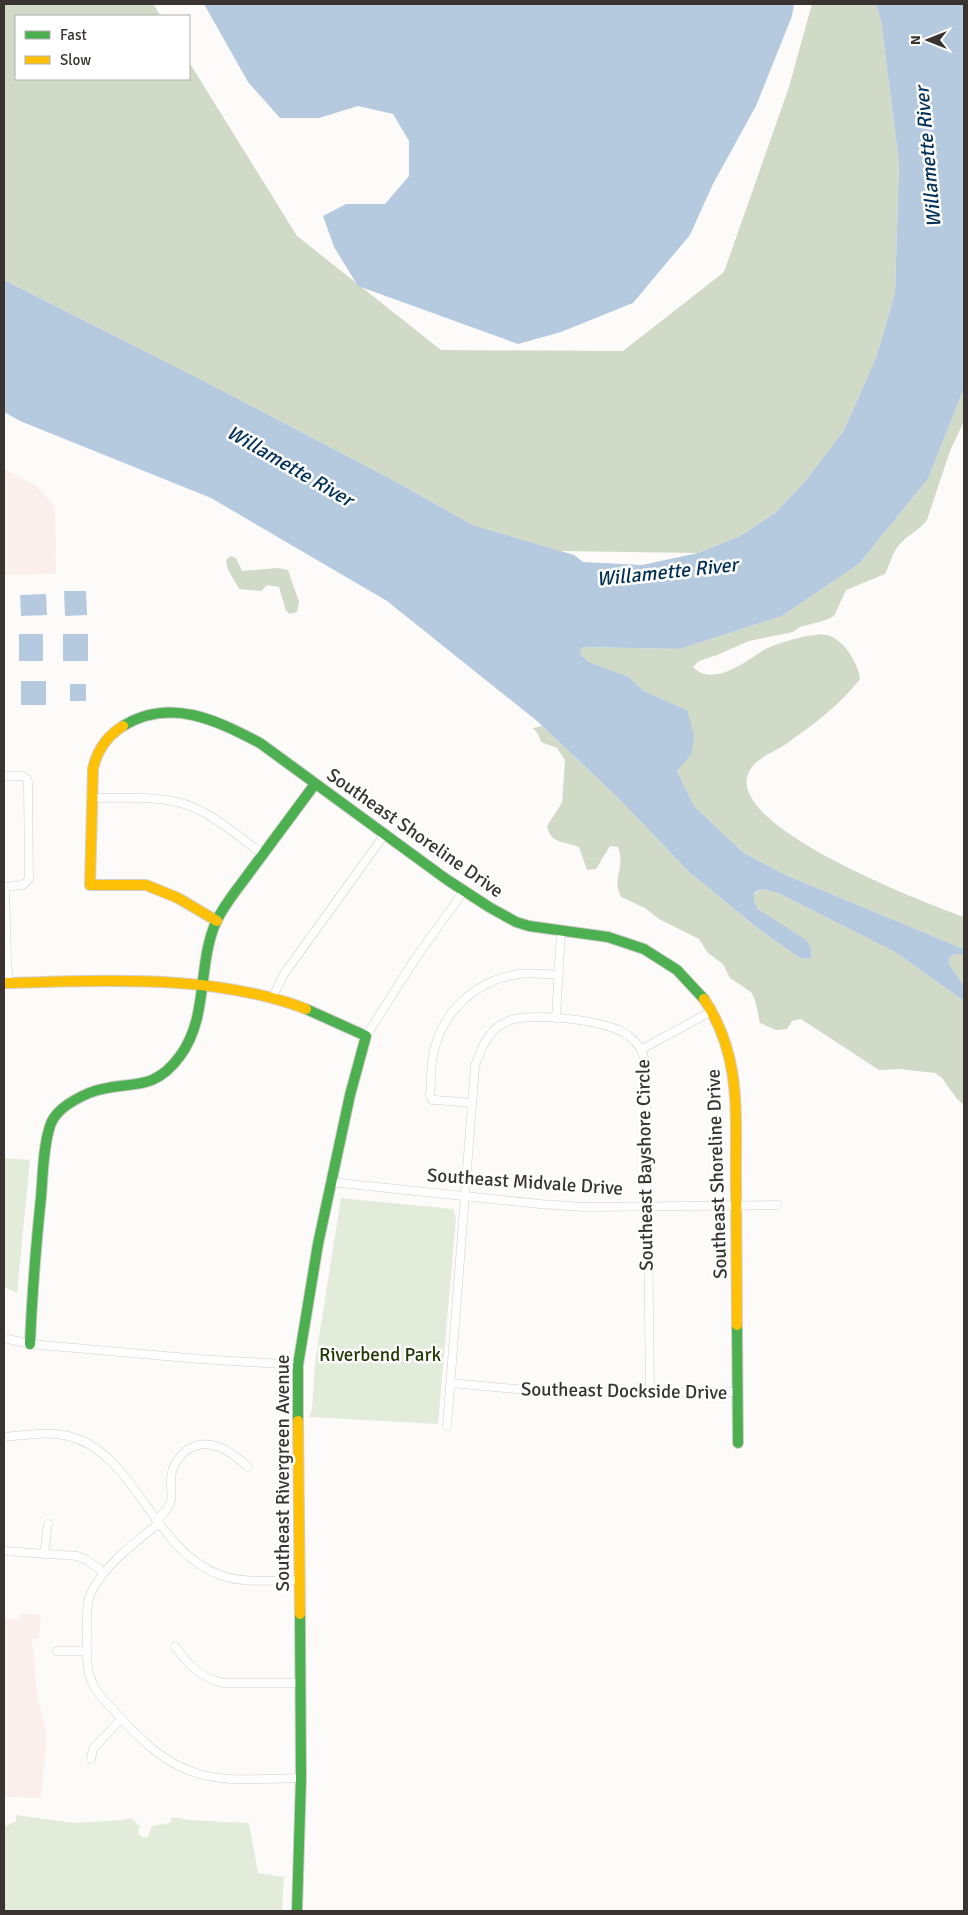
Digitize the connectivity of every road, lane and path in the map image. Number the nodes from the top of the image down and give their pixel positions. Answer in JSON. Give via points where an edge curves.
{"nodes":[{"id":1,"x":4,"y":776,"type":"edge"},
{"id":2,"x":315,"y":784,"type":"junction"},
{"id":3,"x":91,"y":798,"type":"junction"},
{"id":4,"x":385,"y":834,"type":"junction"},
{"id":5,"x":263,"y":854,"type":"junction"},
{"id":6,"x":4,"y":887,"type":"edge"},
{"id":7,"x":464,"y":892,"type":"junction"},
{"id":8,"x":217,"y":921,"type":"junction"},
{"id":9,"x":561,"y":931,"type":"junction"},
{"id":10,"x":559,"y":974,"type":"junction"},
{"id":11,"x":6,"y":983,"type":"edge"},
{"id":12,"x":202,"y":985,"type":"junction"},
{"id":13,"x":272,"y":998,"type":"junction"},
{"id":14,"x":712,"y":1011,"type":"junction"},
{"id":15,"x":556,"y":1018,"type":"junction"},
{"id":16,"x":366,"y":1036,"type":"junction"},
{"id":17,"x":642,"y":1049,"type":"junction"},
{"id":18,"x":472,"y":1103,"type":"junction"},
{"id":19,"x":330,"y":1182,"type":"junction"},
{"id":20,"x":464,"y":1197,"type":"junction"},
{"id":21,"x":777,"y":1205,"type":"dead end"},
{"id":22,"x":737,"y":1206,"type":"junction"},
{"id":23,"x":647,"y":1207,"type":"junction"},
{"id":24,"x":4,"y":1338,"type":"edge"},
{"id":25,"x":30,"y":1344,"type":"junction"},
{"id":26,"x":298,"y":1365,"type":"junction"},
{"id":27,"x":451,"y":1383,"type":"junction"},
{"id":28,"x":738,"y":1392,"type":"junction"},
{"id":29,"x":650,"y":1394,"type":"junction"},
{"id":30,"x":447,"y":1426,"type":"dead end"},
{"id":31,"x":4,"y":1437,"type":"edge"},
{"id":32,"x":738,"y":1443,"type":"dead end"},
{"id":33,"x":248,"y":1467,"type":"dead end"},
{"id":34,"x":158,"y":1521,"type":"junction"},
{"id":35,"x":48,"y":1524,"type":"dead end"},
{"id":36,"x":4,"y":1552,"type":"edge"},
{"id":37,"x":44,"y":1554,"type":"junction"},
{"id":38,"x":103,"y":1572,"type":"junction"},
{"id":39,"x":299,"y":1580,"type":"junction"},
{"id":40,"x":175,"y":1646,"type":"dead end"},
{"id":41,"x":57,"y":1651,"type":"dead end"},
{"id":42,"x":87,"y":1652,"type":"junction"},
{"id":43,"x":300,"y":1683,"type":"junction"},
{"id":44,"x":121,"y":1719,"type":"junction"},
{"id":45,"x":91,"y":1759,"type":"dead end"},
{"id":46,"x":301,"y":1778,"type":"junction"},
{"id":47,"x":297,"y":1911,"type":"edge"}],
"edges":[{"from":1,"to":6,"type":"street","via":[[23,776],[28,782],[29,879],[27,883]]},
{"from":2,"to":3,"type":"street","name":"Southeast Shoreline Drive","via":[[260,743],[232,729],[204,718],[163,712],[129,721],[102,744],[94,761]]},
{"from":2,"to":4,"type":"street","name":"Southeast Shoreline Drive"},
{"from":2,"to":5,"type":"street"},
{"from":3,"to":5,"type":"street","via":[[178,802],[207,814]]},
{"from":3,"to":8,"type":"street","name":"Southeast Shoreline Drive","via":[[90,885],[146,884]]},
{"from":4,"to":7,"type":"street","name":"Southeast Shoreline Drive"},
{"from":4,"to":13,"type":"street","via":[[284,974]]},
{"from":5,"to":8,"type":"street"},
{"from":6,"to":11,"type":"street"},
{"from":7,"to":9,"type":"street","name":"Southeast Shoreline Drive","via":[[520,924]]},
{"from":7,"to":16,"type":"street","name":"Southeast Rivergreen Avenue","via":[[414,959]]},
{"from":8,"to":12,"type":"street","via":[[207,947]]},
{"from":9,"to":10,"type":"street"},
{"from":9,"to":14,"type":"street","name":"Southeast Shoreline Drive","via":[[608,937],[636,945],[676,969]]},
{"from":10,"to":15,"type":"street"},
{"from":10,"to":18,"type":"street","via":[[514,975],[489,983],[470,993],[453,1009],[439,1033],[432,1060],[430,1095],[432,1100]]},
{"from":11,"to":12,"type":"street"},
{"from":12,"to":13,"type":"street"},
{"from":12,"to":25,"type":"street","via":[[193,1033],[171,1067],[162,1075],[140,1084],[84,1094],[64,1107],[50,1125],[44,1155]]},
{"from":13,"to":16,"type":"street"},
{"from":14,"to":17,"type":"street"},
{"from":14,"to":22,"type":"street","name":"Southeast Shoreline Drive","via":[[728,1047],[735,1088]]},
{"from":15,"to":17,"type":"street","name":"Southeast Bayshore Circle","via":[[608,1025],[628,1035]]},
{"from":15,"to":18,"type":"street","name":"Southeast Bayshore Circle","via":[[518,1018],[504,1022],[490,1034],[482,1045],[475,1066]]},
{"from":16,"to":19,"type":"street","name":"Southeast Rivergreen Avenue"},
{"from":17,"to":23,"type":"street","name":"Southeast Bayshore Circle","via":[[646,1065]]},
{"from":18,"to":20,"type":"street","name":"Southeast Bayshore Circle"},
{"from":19,"to":20,"type":"street","name":"Southeast Midvale Drive"},
{"from":19,"to":26,"type":"street","name":"Southeast Rivergreen Avenue"},
{"from":20,"to":23,"type":"street","name":"Southeast Midvale Drive","via":[[583,1207]]},
{"from":20,"to":27,"type":"street","name":"Southeast Bayshore Circle"},
{"from":21,"to":22,"type":"street","name":"Southeast Midvale Drive"},
{"from":22,"to":23,"type":"street","name":"Southeast Midvale Drive"},
{"from":22,"to":28,"type":"street","name":"Southeast Shoreline Drive"},
{"from":23,"to":29,"type":"street","name":"Southeast Bayshore Circle"},
{"from":24,"to":25,"type":"street"},
{"from":25,"to":26,"type":"street"},
{"from":26,"to":39,"type":"street","name":"Southeast Rivergreen Avenue"},
{"from":27,"to":29,"type":"street","name":"Southeast Dockside Drive","via":[[560,1393]]},
{"from":27,"to":30,"type":"street","name":"Southeast Bayshore Circle"},
{"from":28,"to":29,"type":"street","name":"Southeast Dockside Drive"},
{"from":28,"to":32,"type":"street","name":"Southeast Shoreline Drive"},
{"from":31,"to":34,"type":"street","via":[[62,1435],[97,1448],[112,1461]]},
{"from":33,"to":34,"type":"street","via":[[221,1447],[204,1444],[189,1449],[173,1469],[172,1503]]},
{"from":34,"to":38,"type":"street"},
{"from":34,"to":39,"type":"street","via":[[188,1556],[210,1571],[243,1580]]},
{"from":35,"to":37,"type":"street"},
{"from":36,"to":37,"type":"street"},
{"from":37,"to":38,"type":"street","via":[[77,1556]]},
{"from":38,"to":42,"type":"street","via":[[88,1603]]},
{"from":39,"to":43,"type":"street","name":"Southeast Rivergreen Avenue"},
{"from":40,"to":43,"type":"street","via":[[194,1670],[211,1680],[223,1683]]},
{"from":41,"to":42,"type":"street"},
{"from":42,"to":44,"type":"street","via":[[92,1683]]},
{"from":43,"to":46,"type":"street","name":"Southeast Rivergreen Avenue"},
{"from":44,"to":45,"type":"street","via":[[93,1749]]},
{"from":44,"to":46,"type":"street","via":[[156,1752],[186,1770],[229,1778]]},
{"from":46,"to":47,"type":"street","name":"Southeast Rivergreen Avenue"}]}
